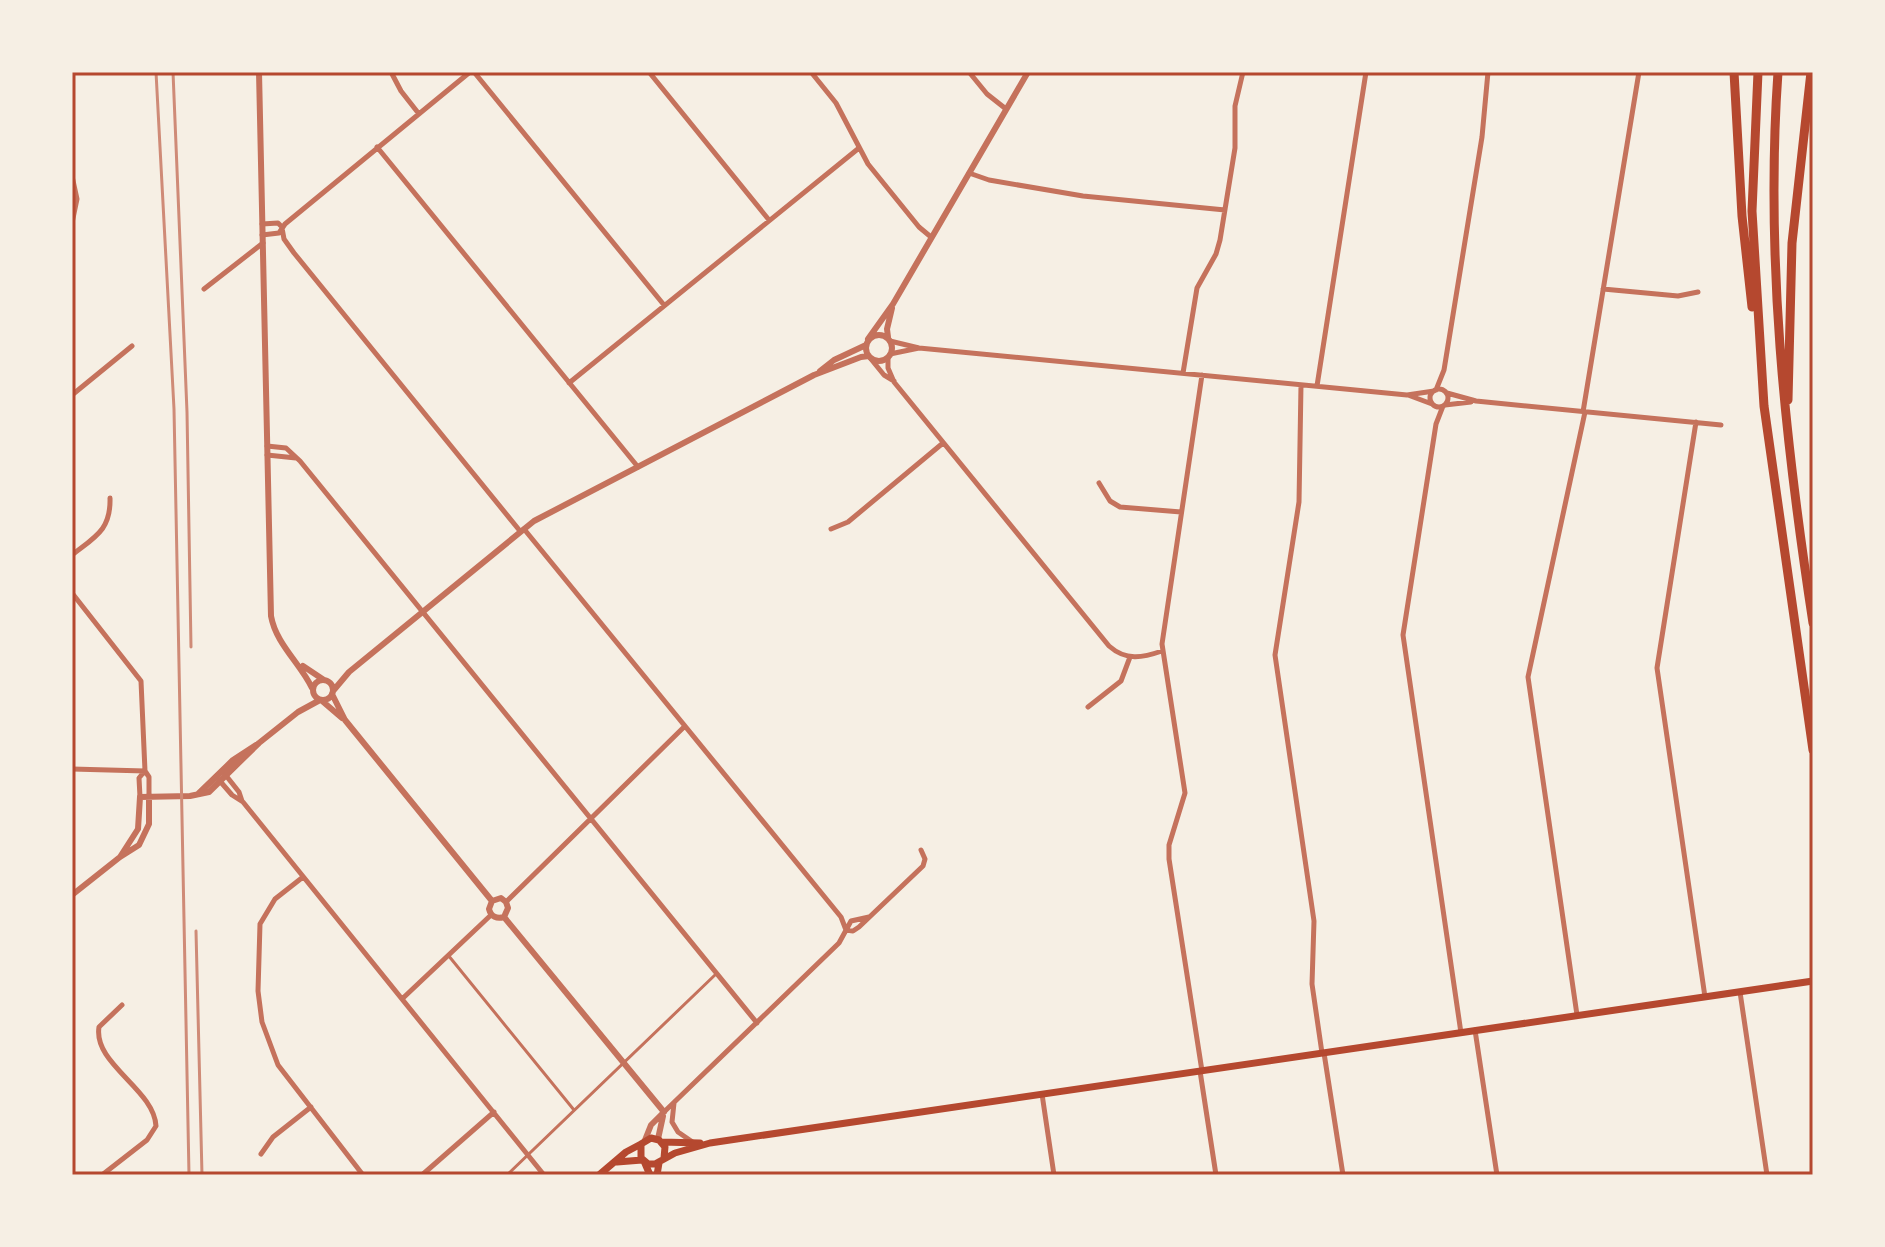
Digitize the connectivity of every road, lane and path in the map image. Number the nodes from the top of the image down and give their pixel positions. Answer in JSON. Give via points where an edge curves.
{"nodes":[{"id":1,"x":259,"y":72,"type":"edge"},
{"id":2,"x":391,"y":72,"type":"edge"},
{"id":3,"x":472,"y":72,"type":"edge"},
{"id":4,"x":649,"y":72,"type":"edge"},
{"id":5,"x":811,"y":72,"type":"edge"},
{"id":6,"x":969,"y":72,"type":"edge"},
{"id":7,"x":1028,"y":72,"type":"edge"},
{"id":8,"x":1243,"y":72,"type":"edge"},
{"id":9,"x":1366,"y":72,"type":"edge"},
{"id":10,"x":1488,"y":72,"type":"edge"},
{"id":11,"x":1639,"y":72,"type":"edge"},
{"id":12,"x":1734,"y":72,"type":"edge"},
{"id":13,"x":1758,"y":72,"type":"edge"},
{"id":14,"x":1778,"y":72,"type":"edge"},
{"id":15,"x":1811,"y":72,"type":"edge"},
{"id":16,"x":1006,"y":109,"type":"junction"},
{"id":17,"x":419,"y":114,"type":"junction"},
{"id":18,"x":377,"y":147,"type":"junction"},
{"id":19,"x":859,"y":148,"type":"junction"},
{"id":20,"x":969,"y":173,"type":"junction"},
{"id":21,"x":72,"y":176,"type":"edge"},
{"id":22,"x":1225,"y":210,"type":"junction"},
{"id":23,"x":769,"y":220,"type":"junction"},
{"id":24,"x":72,"y":223,"type":"edge"},
{"id":25,"x":262,"y":224,"type":"junction"},
{"id":26,"x":282,"y":228,"type":"junction"},
{"id":27,"x":931,"y":237,"type":"junction"},
{"id":28,"x":262,"y":239,"type":"junction"},
{"id":29,"x":204,"y":289,"type":"dead end"},
{"id":30,"x":1603,"y":289,"type":"junction"},
{"id":31,"x":1698,"y":292,"type":"dead end"},
{"id":32,"x":893,"y":304,"type":"junction"},
{"id":33,"x":664,"y":305,"type":"junction"},
{"id":34,"x":889,"y":339,"type":"junction"},
{"id":35,"x":867,"y":342,"type":"junction"},
{"id":36,"x":132,"y":346,"type":"dead end"},
{"id":37,"x":919,"y":348,"type":"junction"},
{"id":38,"x":889,"y":356,"type":"junction"},
{"id":39,"x":870,"y":358,"type":"junction"},
{"id":40,"x":1444,"y":370,"type":"junction"},
{"id":41,"x":1183,"y":373,"type":"junction"},
{"id":42,"x":814,"y":375,"type":"junction"},
{"id":43,"x":1202,"y":375,"type":"junction"},
{"id":44,"x":894,"y":382,"type":"junction"},
{"id":45,"x":569,"y":383,"type":"junction"},
{"id":46,"x":1301,"y":385,"type":"junction"},
{"id":47,"x":1317,"y":386,"type":"junction"},
{"id":48,"x":1435,"y":390,"type":"junction"},
{"id":49,"x":1446,"y":392,"type":"junction"},
{"id":50,"x":72,"y":395,"type":"edge"},
{"id":51,"x":1407,"y":395,"type":"junction"},
{"id":52,"x":1476,"y":401,"type":"junction"},
{"id":53,"x":1433,"y":404,"type":"junction"},
{"id":54,"x":1444,"y":405,"type":"junction"},
{"id":55,"x":1764,"y":406,"type":"junction"},
{"id":56,"x":1584,"y":412,"type":"junction"},
{"id":57,"x":1696,"y":422,"type":"junction"},
{"id":58,"x":1436,"y":424,"type":"junction"},
{"id":59,"x":1721,"y":425,"type":"dead end"},
{"id":60,"x":1787,"y":439,"type":"junction"},
{"id":61,"x":943,"y":443,"type":"junction"},
{"id":62,"x":267,"y":446,"type":"junction"},
{"id":63,"x":267,"y":455,"type":"junction"},
{"id":64,"x":297,"y":458,"type":"junction"},
{"id":65,"x":638,"y":467,"type":"junction"},
{"id":66,"x":1099,"y":483,"type":"dead end"},
{"id":67,"x":110,"y":498,"type":"dead end"},
{"id":68,"x":1181,"y":512,"type":"junction"},
{"id":69,"x":831,"y":529,"type":"dead end"},
{"id":70,"x":522,"y":530,"type":"junction"},
{"id":71,"x":72,"y":555,"type":"edge"},
{"id":72,"x":72,"y":593,"type":"edge"},
{"id":73,"x":422,"y":611,"type":"junction"},
{"id":74,"x":1813,"y":623,"type":"edge"},
{"id":75,"x":1162,"y":651,"type":"junction"},
{"id":76,"x":1130,"y":657,"type":"junction"},
{"id":77,"x":300,"y":665,"type":"junction"},
{"id":78,"x":349,"y":672,"type":"junction"},
{"id":79,"x":325,"y":680,"type":"junction"},
{"id":80,"x":312,"y":689,"type":"junction"},
{"id":81,"x":332,"y":693,"type":"junction"},
{"id":82,"x":321,"y":700,"type":"junction"},
{"id":83,"x":1088,"y":707,"type":"dead end"},
{"id":84,"x":298,"y":712,"type":"junction"},
{"id":85,"x":345,"y":720,"type":"junction"},
{"id":86,"x":685,"y":726,"type":"junction"},
{"id":87,"x":1813,"y":750,"type":"edge"},
{"id":88,"x":72,"y":769,"type":"edge"},
{"id":89,"x":145,"y":771,"type":"junction"},
{"id":90,"x":221,"y":776,"type":"junction"},
{"id":91,"x":149,"y":796,"type":"junction"},
{"id":92,"x":140,"y":797,"type":"junction"},
{"id":93,"x":590,"y":818,"type":"junction"},
{"id":94,"x":921,"y":850,"type":"dead end"},
{"id":95,"x":120,"y":857,"type":"junction"},
{"id":96,"x":303,"y":877,"type":"junction"},
{"id":97,"x":72,"y":895,"type":"edge"},
{"id":98,"x":492,"y":901,"type":"junction"},
{"id":99,"x":506,"y":902,"type":"junction"},
{"id":100,"x":491,"y":915,"type":"junction"},
{"id":101,"x":504,"y":917,"type":"junction"},
{"id":102,"x":846,"y":930,"type":"junction"},
{"id":103,"x":448,"y":955,"type":"junction"},
{"id":104,"x":716,"y":974,"type":"junction"},
{"id":105,"x":1813,"y":981,"type":"edge"},
{"id":106,"x":1740,"y":992,"type":"junction"},
{"id":107,"x":1705,"y":997,"type":"junction"},
{"id":108,"x":402,"y":999,"type":"junction"},
{"id":109,"x":122,"y":1005,"type":"dead end"},
{"id":110,"x":1577,"y":1015,"type":"junction"},
{"id":111,"x":757,"y":1023,"type":"junction"},
{"id":112,"x":1475,"y":1030,"type":"junction"},
{"id":113,"x":1461,"y":1033,"type":"junction"},
{"id":114,"x":1323,"y":1053,"type":"junction"},
{"id":115,"x":623,"y":1063,"type":"junction"},
{"id":116,"x":1201,"y":1071,"type":"junction"},
{"id":117,"x":1042,"y":1094,"type":"junction"},
{"id":118,"x":674,"y":1102,"type":"junction"},
{"id":119,"x":311,"y":1107,"type":"junction"},
{"id":120,"x":574,"y":1110,"type":"junction"},
{"id":121,"x":494,"y":1112,"type":"junction"},
{"id":122,"x":664,"y":1112,"type":"junction"},
{"id":123,"x":660,"y":1141,"type":"junction"},
{"id":124,"x":643,"y":1142,"type":"junction"},
{"id":125,"x":694,"y":1143,"type":"junction"},
{"id":126,"x":710,"y":1143,"type":"junction"},
{"id":127,"x":261,"y":1154,"type":"dead end"},
{"id":128,"x":529,"y":1155,"type":"junction"},
{"id":129,"x":661,"y":1160,"type":"junction"},
{"id":130,"x":643,"y":1161,"type":"junction"},
{"id":131,"x":611,"y":1164,"type":"junction"},
{"id":132,"x":544,"y":1174,"type":"edge"},
{"id":133,"x":102,"y":1175,"type":"edge"},
{"id":134,"x":363,"y":1175,"type":"edge"},
{"id":135,"x":422,"y":1175,"type":"edge"},
{"id":136,"x":507,"y":1175,"type":"edge"},
{"id":137,"x":599,"y":1175,"type":"edge"},
{"id":138,"x":650,"y":1175,"type":"edge"},
{"id":139,"x":657,"y":1175,"type":"edge"},
{"id":140,"x":1054,"y":1175,"type":"edge"},
{"id":141,"x":1216,"y":1175,"type":"edge"},
{"id":142,"x":1343,"y":1175,"type":"edge"},
{"id":143,"x":1497,"y":1175,"type":"edge"},
{"id":144,"x":1767,"y":1175,"type":"edge"}],
"edges":[{"from":1,"to":25,"type":"street"},
{"from":2,"to":17,"type":"street"},
{"from":3,"to":17,"type":"street"},
{"from":3,"to":33,"type":"street"},
{"from":4,"to":23,"type":"street"},
{"from":5,"to":19,"type":"street","via":[[836,103]]},
{"from":6,"to":16,"type":"street"},
{"from":7,"to":16,"type":"street"},
{"from":8,"to":22,"type":"street"},
{"from":9,"to":47,"type":"street"},
{"from":10,"to":40,"type":"street"},
{"from":11,"to":30,"type":"street"},
{"from":12,"to":55,"type":"highway","via":[[1742,216]]},
{"from":13,"to":55,"type":"highway","via":[[1752,211]]},
{"from":14,"to":60,"type":"highway","via":[[1772,153]]},
{"from":15,"to":60,"type":"highway","via":[[1792,243]]},
{"from":16,"to":20,"type":"street"},
{"from":17,"to":18,"type":"street"},
{"from":18,"to":26,"type":"street"},
{"from":18,"to":45,"type":"street"},
{"from":19,"to":23,"type":"street"},
{"from":19,"to":27,"type":"street"},
{"from":20,"to":22,"type":"street","via":[[1083,196]]},
{"from":20,"to":27,"type":"street"},
{"from":21,"to":24,"type":"street","via":[[77,199]]},
{"from":22,"to":41,"type":"street","via":[[1219,247],[1197,288]]},
{"from":23,"to":33,"type":"street"},
{"from":25,"to":26,"type":"street","via":[[278,223]]},
{"from":25,"to":28,"type":"street"},
{"from":26,"to":28,"type":"street"},
{"from":26,"to":70,"type":"street","via":[[294,253]]},
{"from":27,"to":32,"type":"street"},
{"from":28,"to":29,"type":"street"},
{"from":28,"to":62,"type":"street"},
{"from":30,"to":31,"type":"street","via":[[1678,296]]},
{"from":30,"to":56,"type":"street"},
{"from":32,"to":34,"type":"street"},
{"from":32,"to":35,"type":"street"},
{"from":33,"to":45,"type":"street"},
{"from":34,"to":35,"type":"street","via":[[877,334]]},
{"from":34,"to":37,"type":"street"},
{"from":34,"to":38,"type":"street"},
{"from":35,"to":39,"type":"street"},
{"from":35,"to":42,"type":"street"},
{"from":36,"to":50,"type":"street"},
{"from":37,"to":38,"type":"street"},
{"from":37,"to":41,"type":"street"},
{"from":38,"to":39,"type":"street","via":[[880,361]]},
{"from":38,"to":44,"type":"street"},
{"from":39,"to":42,"type":"street"},
{"from":39,"to":44,"type":"street"},
{"from":40,"to":48,"type":"street"},
{"from":40,"to":49,"type":"street"},
{"from":41,"to":43,"type":"street"},
{"from":42,"to":65,"type":"street"},
{"from":43,"to":46,"type":"street"},
{"from":43,"to":68,"type":"street"},
{"from":44,"to":61,"type":"street"},
{"from":45,"to":65,"type":"street"},
{"from":46,"to":47,"type":"street"},
{"from":46,"to":114,"type":"street","via":[[1299,502],[1275,655],[1314,921],[1312,984]]},
{"from":47,"to":51,"type":"street"},
{"from":48,"to":49,"type":"street"},
{"from":48,"to":51,"type":"street"},
{"from":48,"to":53,"type":"street"},
{"from":49,"to":52,"type":"street"},
{"from":49,"to":54,"type":"street"},
{"from":51,"to":53,"type":"street"},
{"from":52,"to":54,"type":"street"},
{"from":52,"to":56,"type":"street"},
{"from":53,"to":54,"type":"street"},
{"from":53,"to":58,"type":"street"},
{"from":54,"to":58,"type":"street"},
{"from":55,"to":87,"type":"highway"},
{"from":56,"to":57,"type":"street"},
{"from":56,"to":110,"type":"street","via":[[1528,677]]},
{"from":57,"to":59,"type":"street"},
{"from":57,"to":107,"type":"street","via":[[1657,668]]},
{"from":58,"to":113,"type":"street","via":[[1403,635]]},
{"from":60,"to":74,"type":"highway"},
{"from":61,"to":69,"type":"street","via":[[848,522]]},
{"from":61,"to":76,"type":"street","via":[[1105,642]]},
{"from":62,"to":63,"type":"street"},
{"from":62,"to":64,"type":"street","via":[[286,448]]},
{"from":63,"to":64,"type":"street"},
{"from":63,"to":77,"type":"street","via":[[271,616],[276,634]]},
{"from":64,"to":73,"type":"street"},
{"from":65,"to":70,"type":"street"},
{"from":66,"to":68,"type":"street","via":[[1120,507]]},
{"from":67,"to":71,"type":"street","via":[[105,527]]},
{"from":68,"to":75,"type":"street"},
{"from":70,"to":73,"type":"street"},
{"from":70,"to":86,"type":"street"},
{"from":72,"to":89,"type":"street","via":[[139,675]]},
{"from":73,"to":78,"type":"street"},
{"from":73,"to":93,"type":"street"},
{"from":75,"to":76,"type":"street"},
{"from":75,"to":116,"type":"street","via":[[1185,797],[1168,854]]},
{"from":76,"to":83,"type":"street","via":[[1121,681]]},
{"from":77,"to":79,"type":"street"},
{"from":77,"to":80,"type":"street"},
{"from":78,"to":79,"type":"street"},
{"from":78,"to":81,"type":"street"},
{"from":79,"to":80,"type":"street"},
{"from":79,"to":81,"type":"street"},
{"from":80,"to":82,"type":"street"},
{"from":80,"to":84,"type":"street"},
{"from":81,"to":82,"type":"street"},
{"from":81,"to":85,"type":"street"},
{"from":82,"to":84,"type":"street"},
{"from":82,"to":85,"type":"street"},
{"from":84,"to":90,"type":"street","via":[[240,754]]},
{"from":85,"to":98,"type":"street"},
{"from":86,"to":93,"type":"street"},
{"from":86,"to":102,"type":"street","via":[[841,917]]},
{"from":88,"to":89,"type":"street"},
{"from":89,"to":91,"type":"street"},
{"from":89,"to":92,"type":"street","via":[[139,778]]},
{"from":90,"to":91,"type":"street","via":[[209,792]]},
{"from":90,"to":96,"type":"street"},
{"from":91,"to":92,"type":"street"},
{"from":91,"to":95,"type":"street","via":[[145,836]]},
{"from":92,"to":95,"type":"street","via":[[138,829]]},
{"from":93,"to":99,"type":"street"},
{"from":93,"to":104,"type":"street"},
{"from":94,"to":102,"type":"street","via":[[923,866],[853,931]]},
{"from":95,"to":97,"type":"street"},
{"from":96,"to":108,"type":"street"},
{"from":96,"to":119,"type":"street","via":[[263,916],[258,991],[271,1052]]},
{"from":98,"to":99,"type":"street"},
{"from":98,"to":100,"type":"street"},
{"from":99,"to":101,"type":"street"},
{"from":100,"to":101,"type":"street"},
{"from":100,"to":103,"type":"street"},
{"from":101,"to":115,"type":"street"},
{"from":102,"to":111,"type":"street"},
{"from":103,"to":108,"type":"street"},
{"from":103,"to":120,"type":"lane"},
{"from":104,"to":111,"type":"street"},
{"from":104,"to":115,"type":"lane"},
{"from":105,"to":106,"type":"main road"},
{"from":106,"to":107,"type":"main road"},
{"from":106,"to":144,"type":"street"},
{"from":107,"to":110,"type":"main road"},
{"from":108,"to":121,"type":"street"},
{"from":109,"to":133,"type":"street","via":[[99,1027],[99,1043],[151,1109],[156,1126],[147,1140]]},
{"from":110,"to":112,"type":"main road"},
{"from":111,"to":118,"type":"street"},
{"from":112,"to":113,"type":"main road"},
{"from":112,"to":143,"type":"street"},
{"from":113,"to":114,"type":"main road"},
{"from":114,"to":116,"type":"main road"},
{"from":114,"to":142,"type":"street"},
{"from":115,"to":120,"type":"lane"},
{"from":115,"to":122,"type":"street"},
{"from":116,"to":117,"type":"main road"},
{"from":116,"to":141,"type":"street"},
{"from":117,"to":126,"type":"main road"},
{"from":117,"to":140,"type":"street"},
{"from":118,"to":122,"type":"street"},
{"from":118,"to":125,"type":"street","via":[[672,1122]]},
{"from":119,"to":127,"type":"street","via":[[273,1137]]},
{"from":119,"to":134,"type":"street"},
{"from":120,"to":128,"type":"lane"},
{"from":121,"to":128,"type":"street"},
{"from":121,"to":135,"type":"street"},
{"from":122,"to":123,"type":"street"},
{"from":122,"to":124,"type":"street"},
{"from":123,"to":124,"type":"main road"},
{"from":123,"to":125,"type":"main road"},
{"from":123,"to":129,"type":"main road","via":[[665,1149]]},
{"from":124,"to":130,"type":"main road"},
{"from":124,"to":131,"type":"main road"},
{"from":125,"to":126,"type":"main road"},
{"from":126,"to":129,"type":"main road"},
{"from":128,"to":132,"type":"street"},
{"from":128,"to":136,"type":"lane"},
{"from":129,"to":130,"type":"main road"},
{"from":129,"to":139,"type":"main road"},
{"from":130,"to":131,"type":"main road"},
{"from":130,"to":138,"type":"main road"},
{"from":131,"to":137,"type":"main road"}]}
